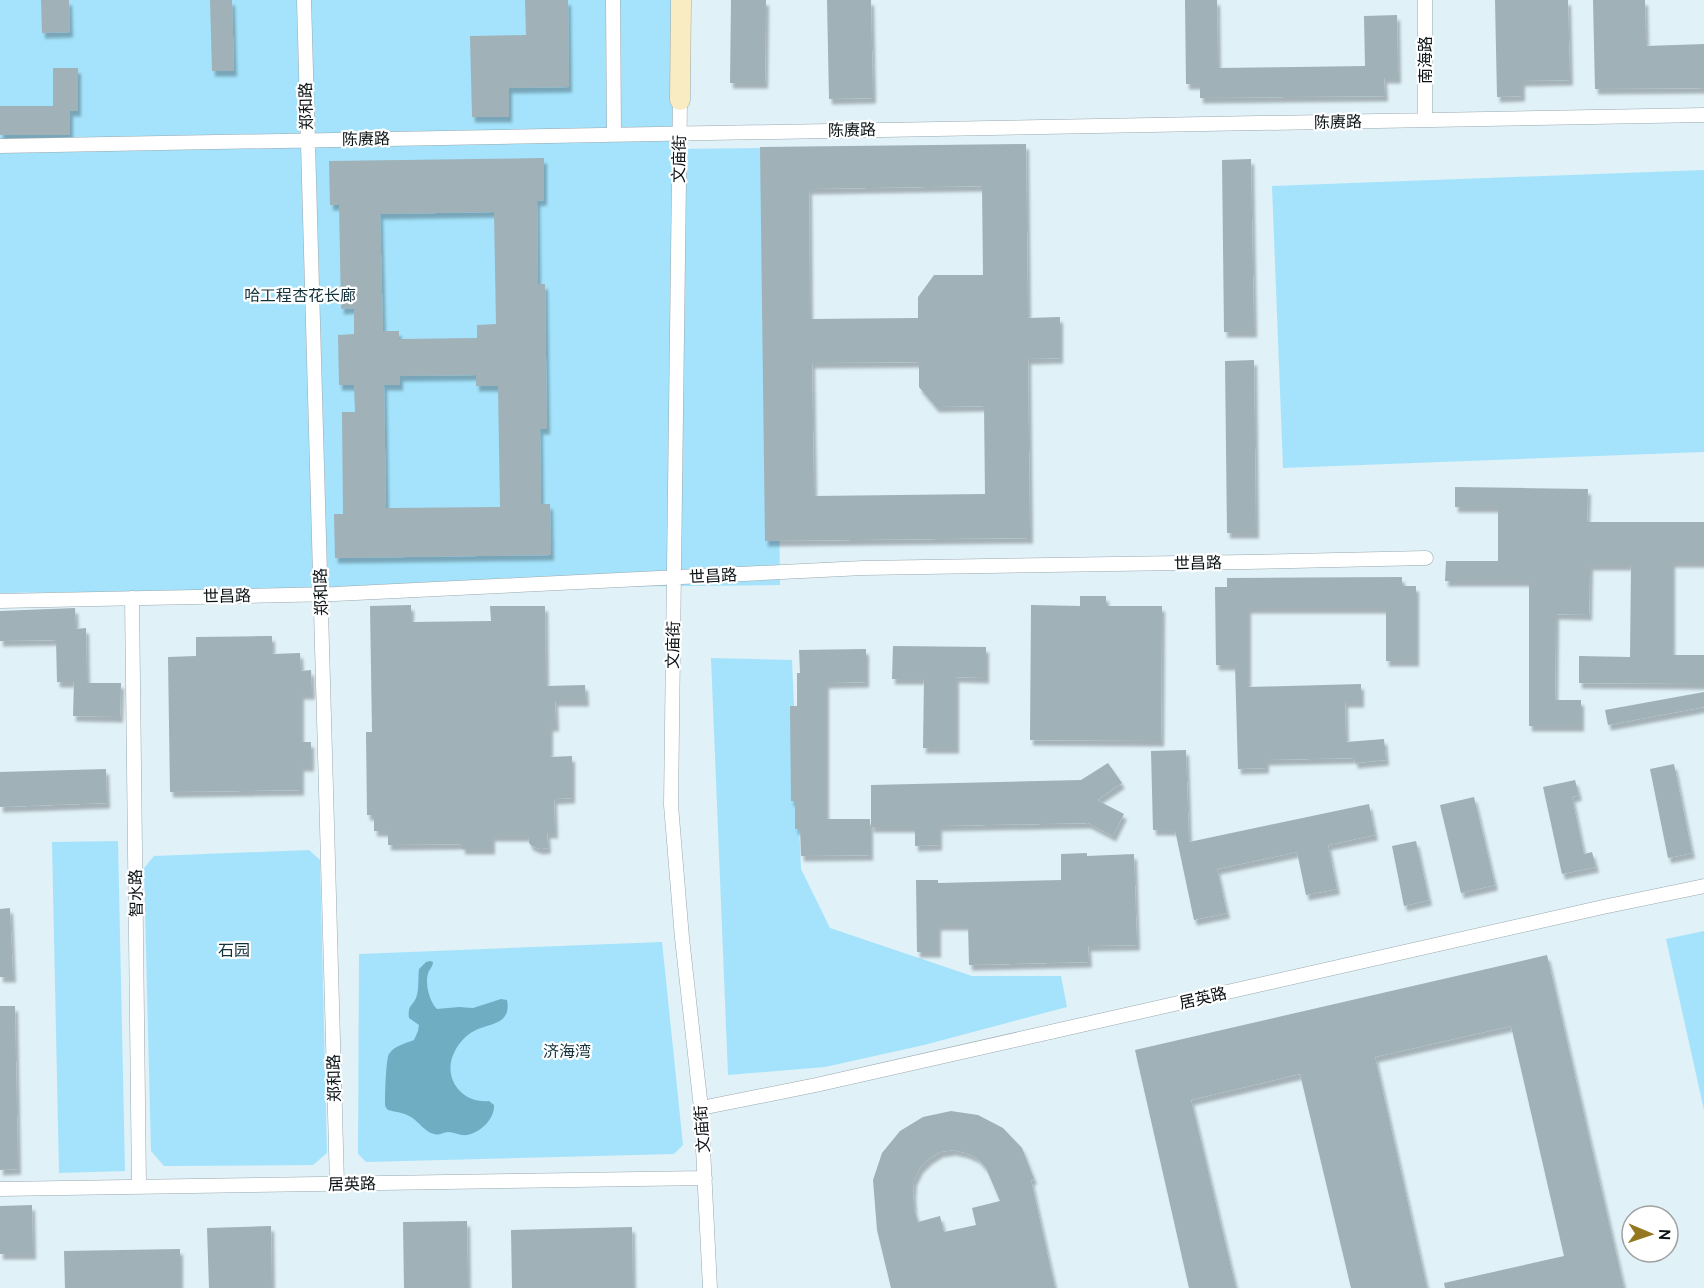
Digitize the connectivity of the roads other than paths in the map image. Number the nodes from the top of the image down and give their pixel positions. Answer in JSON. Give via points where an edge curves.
{"nodes":[{"id":1,"x":304,"y":0,"type":"edge"},
{"id":2,"x":613,"y":0,"type":"edge"},
{"id":3,"x":681,"y":0,"type":"edge"},
{"id":4,"x":1425,"y":0,"type":"edge"},
{"id":5,"x":680,"y":100,"type":"joint"},
{"id":6,"x":1704,"y":115,"type":"edge"},
{"id":7,"x":1425,"y":120,"type":"junction"},
{"id":8,"x":679,"y":133,"type":"junction"},
{"id":9,"x":614,"y":134,"type":"junction"},
{"id":10,"x":306,"y":140,"type":"junction"},
{"id":11,"x":0,"y":146,"type":"edge"},
{"id":12,"x":1426,"y":558,"type":"dead end"},
{"id":13,"x":674,"y":578,"type":"junction"},
{"id":14,"x":321,"y":594,"type":"junction"},
{"id":15,"x":132,"y":598,"type":"junction"},
{"id":16,"x":0,"y":601,"type":"edge"},
{"id":17,"x":1704,"y":886,"type":"edge"},
{"id":18,"x":701,"y":1108,"type":"junction"},
{"id":19,"x":705,"y":1178,"type":"junction"},
{"id":20,"x":337,"y":1184,"type":"junction"},
{"id":21,"x":140,"y":1187,"type":"junction"},
{"id":22,"x":0,"y":1190,"type":"edge"},
{"id":23,"x":710,"y":1288,"type":"edge"}],
"edges":[{"from":1,"to":10,"type":"street","name":"郑和路"},
{"from":2,"to":9,"type":"street"},
{"from":3,"to":5,"type":"main road","name":"文庙街"},
{"from":4,"to":7,"type":"street","name":"南海路"},
{"from":5,"to":8,"type":"street","name":"文庙街"},
{"from":6,"to":7,"type":"street","name":"陈赓路"},
{"from":7,"to":8,"type":"street","name":"陈赓路"},
{"from":8,"to":9,"type":"street","name":"陈赓路"},
{"from":8,"to":13,"type":"street","name":"文庙街"},
{"from":9,"to":10,"type":"street","name":"陈赓路"},
{"from":10,"to":11,"type":"street","name":"陈赓路"},
{"from":10,"to":14,"type":"street","name":"郑和路"},
{"from":12,"to":13,"type":"street","name":"世昌路","via":[[863,568]]},
{"from":13,"to":14,"type":"street","name":"世昌路"},
{"from":13,"to":18,"type":"street","name":"文庙街","via":[[671,805]]},
{"from":14,"to":15,"type":"street","name":"世昌路"},
{"from":14,"to":20,"type":"street","name":"郑和路"},
{"from":15,"to":16,"type":"street","name":"世昌路"},
{"from":15,"to":21,"type":"street","name":"智水路"},
{"from":17,"to":18,"type":"street","name":"居英路"},
{"from":18,"to":19,"type":"street","name":"文庙街"},
{"from":19,"to":20,"type":"street","name":"居英路"},
{"from":19,"to":23,"type":"street","name":"文庙街"},
{"from":20,"to":21,"type":"street","name":"居英路"},
{"from":21,"to":22,"type":"street","name":"居英路"}]}
